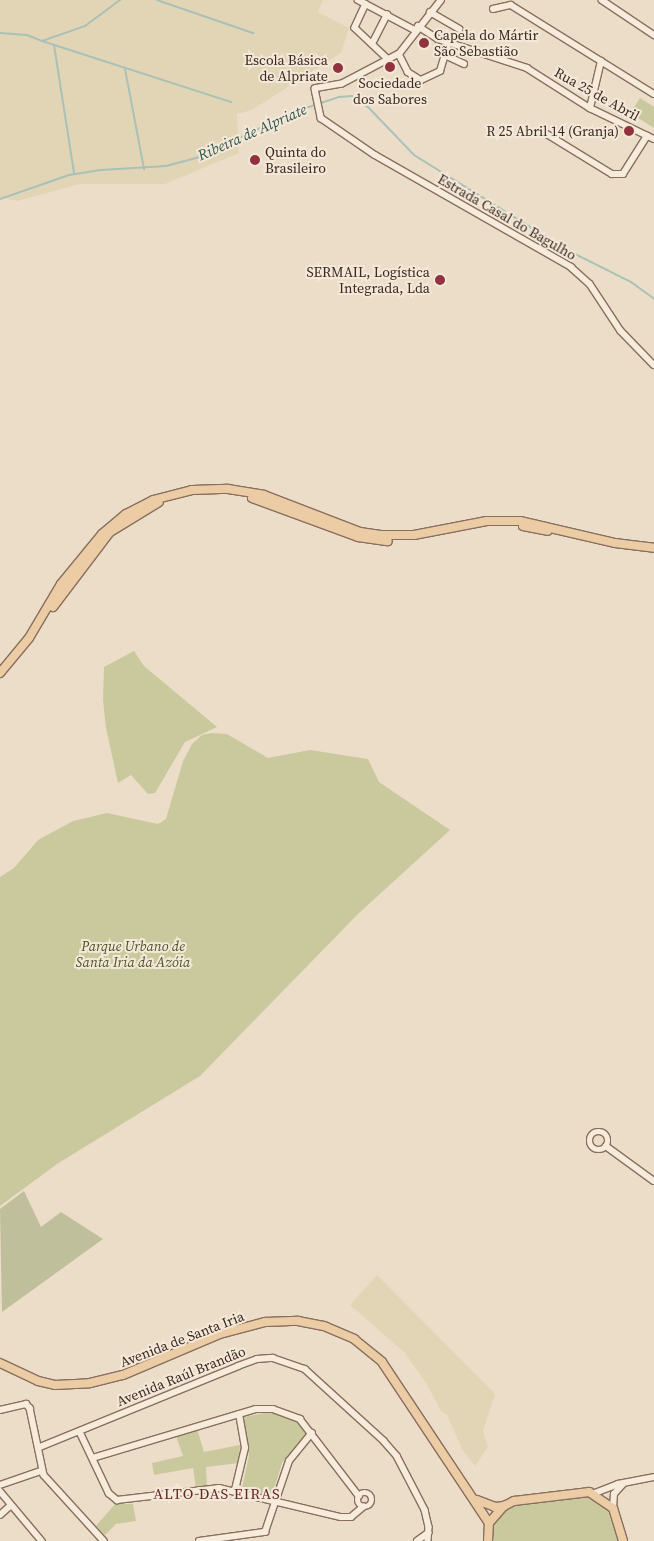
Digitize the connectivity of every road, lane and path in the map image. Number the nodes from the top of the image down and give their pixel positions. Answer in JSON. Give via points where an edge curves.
{"nodes":[{"id":1,"x":358,"y":0,"type":"edge"},
{"id":2,"x":439,"y":0,"type":"edge"},
{"id":3,"x":602,"y":0,"type":"edge"},
{"id":4,"x":366,"y":4,"type":"junction"},
{"id":5,"x":493,"y":9,"type":"dead end"},
{"id":6,"x":430,"y":12,"type":"junction"},
{"id":7,"x":387,"y":15,"type":"junction"},
{"id":8,"x":416,"y":28,"type":"junction"},
{"id":9,"x":459,"y":29,"type":"dead end"},
{"id":10,"x":654,"y":34,"type":"edge"},
{"id":11,"x":449,"y":42,"type":"junction"},
{"id":12,"x":372,"y":44,"type":"junction"},
{"id":13,"x":399,"y":54,"type":"junction"},
{"id":14,"x":445,"y":55,"type":"junction"},
{"id":15,"x":388,"y":59,"type":"junction"},
{"id":16,"x":600,"y":61,"type":"junction"},
{"id":17,"x":464,"y":64,"type":"dead end"},
{"id":18,"x":654,"y":94,"type":"edge"},
{"id":19,"x":590,"y":108,"type":"junction"},
{"id":20,"x":548,"y":134,"type":"dead end"},
{"id":21,"x":647,"y":136,"type":"junction"},
{"id":22,"x":654,"y":139,"type":"edge"},
{"id":23,"x":654,"y":365,"type":"edge"},
{"id":24,"x":654,"y":548,"type":"edge"},
{"id":25,"x":654,"y":552,"type":"edge"},
{"id":26,"x":0,"y":674,"type":"edge"},
{"id":27,"x":606,"y":1146,"type":"dead end"},
{"id":28,"x":654,"y":1181,"type":"edge"},
{"id":29,"x":0,"y":1363,"type":"edge"},
{"id":30,"x":0,"y":1410,"type":"edge"},
{"id":31,"x":239,"y":1415,"type":"junction"},
{"id":32,"x":80,"y":1432,"type":"junction"},
{"id":33,"x":312,"y":1433,"type":"junction"},
{"id":34,"x":40,"y":1447,"type":"junction"},
{"id":35,"x":93,"y":1458,"type":"junction"},
{"id":36,"x":41,"y":1471,"type":"junction"},
{"id":37,"x":654,"y":1476,"type":"edge"},
{"id":38,"x":625,"y":1482,"type":"junction"},
{"id":39,"x":0,"y":1485,"type":"edge"},
{"id":40,"x":0,"y":1490,"type":"edge"},
{"id":41,"x":235,"y":1490,"type":"junction"},
{"id":42,"x":596,"y":1493,"type":"junction"},
{"id":43,"x":359,"y":1496,"type":"junction"},
{"id":44,"x":473,"y":1498,"type":"junction"},
{"id":45,"x":276,"y":1501,"type":"junction"},
{"id":46,"x":10,"y":1506,"type":"junction"},
{"id":47,"x":504,"y":1506,"type":"junction"},
{"id":48,"x":363,"y":1507,"type":"junction"},
{"id":49,"x":613,"y":1508,"type":"junction"},
{"id":50,"x":0,"y":1515,"type":"edge"},
{"id":51,"x":490,"y":1524,"type":"junction"},
{"id":52,"x":428,"y":1534,"type":"junction"},
{"id":53,"x":42,"y":1541,"type":"edge"},
{"id":54,"x":104,"y":1541,"type":"edge"},
{"id":55,"x":198,"y":1541,"type":"edge"},
{"id":56,"x":417,"y":1541,"type":"edge"},
{"id":57,"x":428,"y":1541,"type":"edge"},
{"id":58,"x":488,"y":1541,"type":"edge"},
{"id":59,"x":623,"y":1541,"type":"edge"}],
"edges":[{"from":1,"to":4,"type":"street","name":"Rua 25 de Abril"},
{"from":2,"to":6,"type":"street"},
{"from":3,"to":10,"type":"street"},
{"from":4,"to":7,"type":"street","name":"Rua 25 de Abril"},
{"from":4,"to":12,"type":"street","via":[[356,28]]},
{"from":5,"to":16,"type":"street","via":[[511,5]]},
{"from":6,"to":8,"type":"street"},
{"from":6,"to":9,"type":"street"},
{"from":7,"to":8,"type":"street","name":"Rua 25 de Abril"},
{"from":7,"to":12,"type":"street"},
{"from":8,"to":11,"type":"street","name":"Rua 25 de Abril"},
{"from":8,"to":13,"type":"street"},
{"from":11,"to":14,"type":"street"},
{"from":11,"to":19,"type":"street","name":"Rua 25 de Abril","via":[[527,68]]},
{"from":12,"to":15,"type":"street"},
{"from":13,"to":14,"type":"street","via":[[408,72],[421,80],[440,71]]},
{"from":13,"to":15,"type":"street"},
{"from":14,"to":17,"type":"street"},
{"from":15,"to":23,"type":"street","name":"Estrada Casal do Bagulho","via":[[342,84],[315,89],[321,118],[375,155],[571,267],[590,284],[621,332]]},
{"from":16,"to":18,"type":"street"},
{"from":16,"to":19,"type":"street"},
{"from":19,"to":21,"type":"street","name":"Rua 25 de Abril"},
{"from":20,"to":21,"type":"street","via":[[612,174],[623,174]]},
{"from":21,"to":22,"type":"street","name":"Rua 25 de Abril"},
{"from":24,"to":26,"type":"main road","via":[[615,543],[520,521],[487,522],[414,535],[381,535],[360,532],[264,495],[228,489],[192,490],[153,500],[126,514],[102,534],[61,584],[29,638]]},
{"from":25,"to":26,"type":"main road","via":[[615,548],[520,526],[488,527],[415,540],[379,540],[343,532],[241,495],[200,493],[162,501],[110,532]]},
{"from":27,"to":28,"type":"street"},
{"from":29,"to":44,"type":"main road","name":"Avenida de Santa Iria","via":[[38,1381],[90,1383],[123,1374],[220,1334],[256,1324],[298,1321],[324,1326],[354,1339],[382,1362]]},
{"from":30,"to":34,"type":"street","via":[[26,1404],[30,1408]]},
{"from":31,"to":33,"type":"street","via":[[263,1408],[292,1413]]},
{"from":31,"to":35,"type":"street"},
{"from":31,"to":41,"type":"street","via":[[245,1448]]},
{"from":32,"to":34,"type":"street","name":"Avenida Raúl Brandão"},
{"from":32,"to":35,"type":"street"},
{"from":32,"to":52,"type":"street","name":"Avenida Raúl Brandão","via":[[257,1359],[273,1358],[291,1363],[305,1369],[397,1456],[425,1510]]},
{"from":33,"to":43,"type":"street"},
{"from":33,"to":45,"type":"street","via":[[289,1461]]},
{"from":34,"to":36,"type":"street","via":[[44,1466]]},
{"from":35,"to":41,"type":"street","via":[[109,1494],[117,1500],[189,1490]]},
{"from":36,"to":39,"type":"street"},
{"from":36,"to":54,"type":"street"},
{"from":37,"to":38,"type":"street"},
{"from":38,"to":42,"type":"street"},
{"from":38,"to":49,"type":"street","via":[[614,1494]]},
{"from":40,"to":46,"type":"street"},
{"from":41,"to":45,"type":"street"},
{"from":42,"to":47,"type":"main road","via":[[576,1492]]},
{"from":42,"to":49,"type":"main road"},
{"from":43,"to":48,"type":"street","via":[[359,1504]]},
{"from":43,"to":48,"type":"street","via":[[365,1493],[372,1498],[371,1504]]},
{"from":44,"to":47,"type":"main road","via":[[495,1507]]},
{"from":44,"to":51,"type":"main road","name":"Avenida de Santa Iria"},
{"from":45,"to":48,"type":"street","via":[[341,1517],[351,1517]]},
{"from":45,"to":55,"type":"street","via":[[265,1532]]},
{"from":46,"to":50,"type":"street"},
{"from":46,"to":53,"type":"street"},
{"from":47,"to":51,"type":"main road"},
{"from":49,"to":59,"type":"main road"},
{"from":51,"to":58,"type":"main road"},
{"from":52,"to":56,"type":"street"},
{"from":52,"to":57,"type":"street","name":"Avenida Raúl Brandão"}]}
